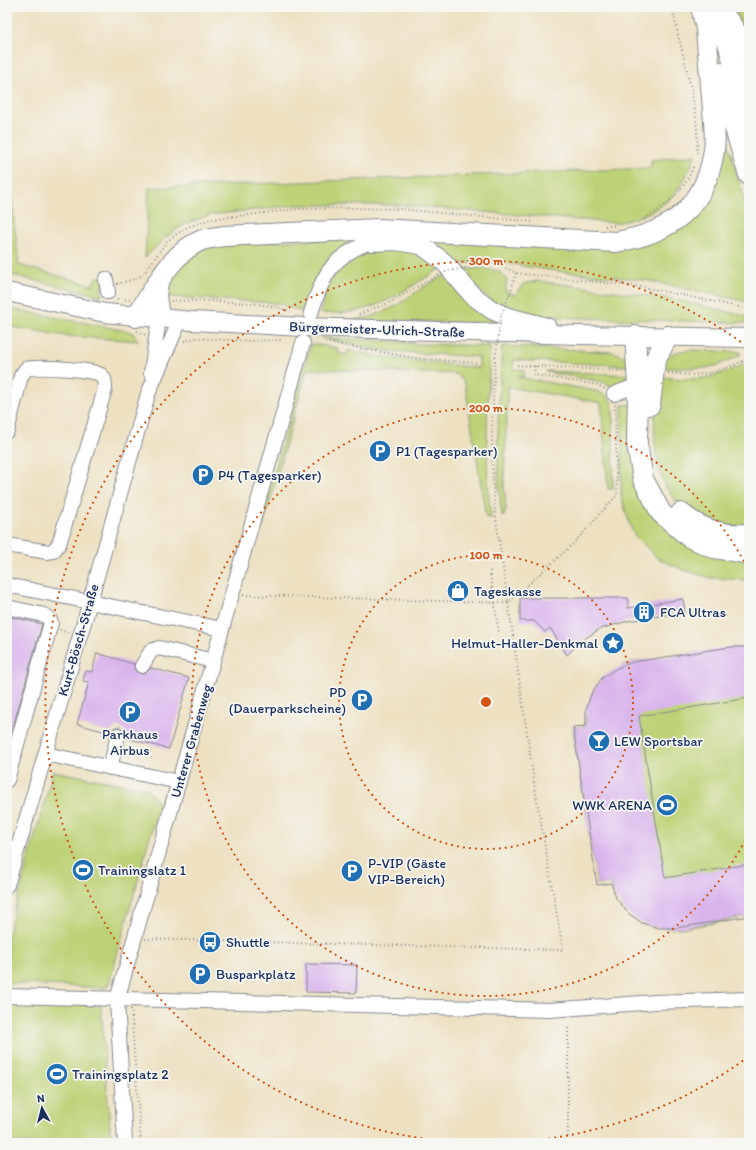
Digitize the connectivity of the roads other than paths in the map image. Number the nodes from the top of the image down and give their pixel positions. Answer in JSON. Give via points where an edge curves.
{"nodes":[{"id":1,"x":701,"y":7,"type":"edge"},
{"id":2,"x":719,"y":7,"type":"edge"},
{"id":3,"x":706,"y":28,"type":"junction"},
{"id":4,"x":749,"y":52,"type":"edge"},
{"id":5,"x":749,"y":118,"type":"edge"},
{"id":6,"x":749,"y":175,"type":"edge"},
{"id":7,"x":434,"y":231,"type":"junction"},
{"id":8,"x":370,"y":242,"type":"junction"},
{"id":9,"x":7,"y":292,"type":"edge"},
{"id":10,"x":158,"y":301,"type":"junction"},
{"id":11,"x":311,"y":313,"type":"dead end"},
{"id":12,"x":136,"y":317,"type":"junction"},
{"id":13,"x":180,"y":320,"type":"junction"},
{"id":14,"x":579,"y":335,"type":"junction"},
{"id":15,"x":635,"y":336,"type":"junction"},
{"id":16,"x":668,"y":336,"type":"junction"},
{"id":17,"x":749,"y":338,"type":"edge"},
{"id":18,"x":303,"y":343,"type":"dead end"},
{"id":19,"x":638,"y":385,"type":"junction"},
{"id":20,"x":148,"y":394,"type":"junction"},
{"id":21,"x":614,"y":394,"type":"road end"},
{"id":22,"x":7,"y":431,"type":"edge"},
{"id":23,"x":749,"y":534,"type":"edge"},
{"id":24,"x":7,"y":545,"type":"edge"},
{"id":25,"x":749,"y":554,"type":"edge"},
{"id":26,"x":7,"y":585,"type":"edge"},
{"id":27,"x":90,"y":602,"type":"junction"},
{"id":28,"x":7,"y":607,"type":"edge"},
{"id":29,"x":222,"y":629,"type":"junction"},
{"id":30,"x":213,"y":661,"type":"junction"},
{"id":31,"x":142,"y":666,"type":"dead end"},
{"id":32,"x":118,"y":735,"type":"dead end"},
{"id":33,"x":45,"y":754,"type":"junction"},
{"id":34,"x":110,"y":768,"type":"junction"},
{"id":35,"x":7,"y":780,"type":"edge"},
{"id":36,"x":179,"y":782,"type":"junction"},
{"id":37,"x":7,"y":885,"type":"edge"},
{"id":38,"x":7,"y":996,"type":"edge"},
{"id":39,"x":749,"y":999,"type":"edge"},
{"id":40,"x":123,"y":1000,"type":"junction"},
{"id":41,"x":125,"y":1143,"type":"edge"}],
"edges":[{"from":1,"to":3,"type":"highway"},
{"from":2,"to":4,"type":"highway"},
{"from":2,"to":5,"type":"highway"},
{"from":3,"to":6,"type":"highway"},
{"from":3,"to":7,"type":"highway","via":[[715,148],[704,184],[695,200],[665,228],[640,238],[616,242]]},
{"from":7,"to":8,"type":"highway","via":[[393,234]]},
{"from":7,"to":10,"type":"highway","via":[[371,229],[224,236],[203,240],[186,248],[174,261]]},
{"from":8,"to":11,"type":"street","via":[[345,254],[330,269],[321,284]]},
{"from":8,"to":14,"type":"main road","via":[[396,241],[421,245],[444,262],[472,295],[492,310],[508,317]]},
{"from":9,"to":12,"type":"main road","name":"Bürgermeister-Ulrich-Straße"},
{"from":10,"to":12,"type":"highway"},
{"from":10,"to":12,"type":"main road","name":"Bürgermeister-Ulrich-Straße"},
{"from":10,"to":13,"type":"main road","name":"Bürgermeister-Ulrich-Straße"},
{"from":10,"to":20,"type":"street","name":"Kurt-Bösch-Straße"},
{"from":13,"to":14,"type":"main road","name":"Bürgermeister-Ulrich-Straße","via":[[296,327]]},
{"from":13,"to":20,"type":"street","name":"Kurt-Bösch-Straße"},
{"from":14,"to":15,"type":"main road","name":"Bürgermeister-Ulrich-Straße"},
{"from":15,"to":16,"type":"main road","name":"Bürgermeister-Ulrich-Straße"},
{"from":15,"to":19,"type":"highway"},
{"from":16,"to":17,"type":"main road","name":"Bürgermeister-Ulrich-Straße"},
{"from":16,"to":23,"type":"highway","via":[[654,360],[650,386],[649,444],[654,476],[671,506],[694,524],[716,533]]},
{"from":18,"to":29,"type":"street","name":"Unterer Grabenweg"},
{"from":19,"to":21,"type":"street"},
{"from":19,"to":25,"type":"highway","via":[[637,444],[643,479],[661,513],[689,537],[714,548]]},
{"from":20,"to":27,"type":"street","name":"Kurt-Bösch-Straße"},
{"from":22,"to":24,"type":"street","via":[[21,376],[26,369],[36,367],[92,372],[105,380],[105,389],[59,544],[53,551],[48,552]]},
{"from":26,"to":27,"type":"street"},
{"from":27,"to":29,"type":"street"},
{"from":27,"to":33,"type":"street","name":"Kurt-Bösch-Straße"},
{"from":28,"to":35,"type":"street","via":[[44,615],[51,623]]},
{"from":29,"to":30,"type":"street","name":"Unterer Grabenweg"},
{"from":30,"to":31,"type":"street","via":[[159,648],[151,651]]},
{"from":30,"to":36,"type":"street","name":"Unterer Grabenweg"},
{"from":32,"to":34,"type":"street"},
{"from":33,"to":34,"type":"street"},
{"from":33,"to":37,"type":"street","name":"Kurt-Bösch-Straße"},
{"from":34,"to":36,"type":"street"},
{"from":36,"to":40,"type":"street","name":"Unterer Grabenweg","via":[[134,938]]},
{"from":38,"to":40,"type":"street"},
{"from":39,"to":40,"type":"street","via":[[655,1002],[549,1010]]},
{"from":40,"to":41,"type":"street","name":"Unterer Grabenweg"}]}
